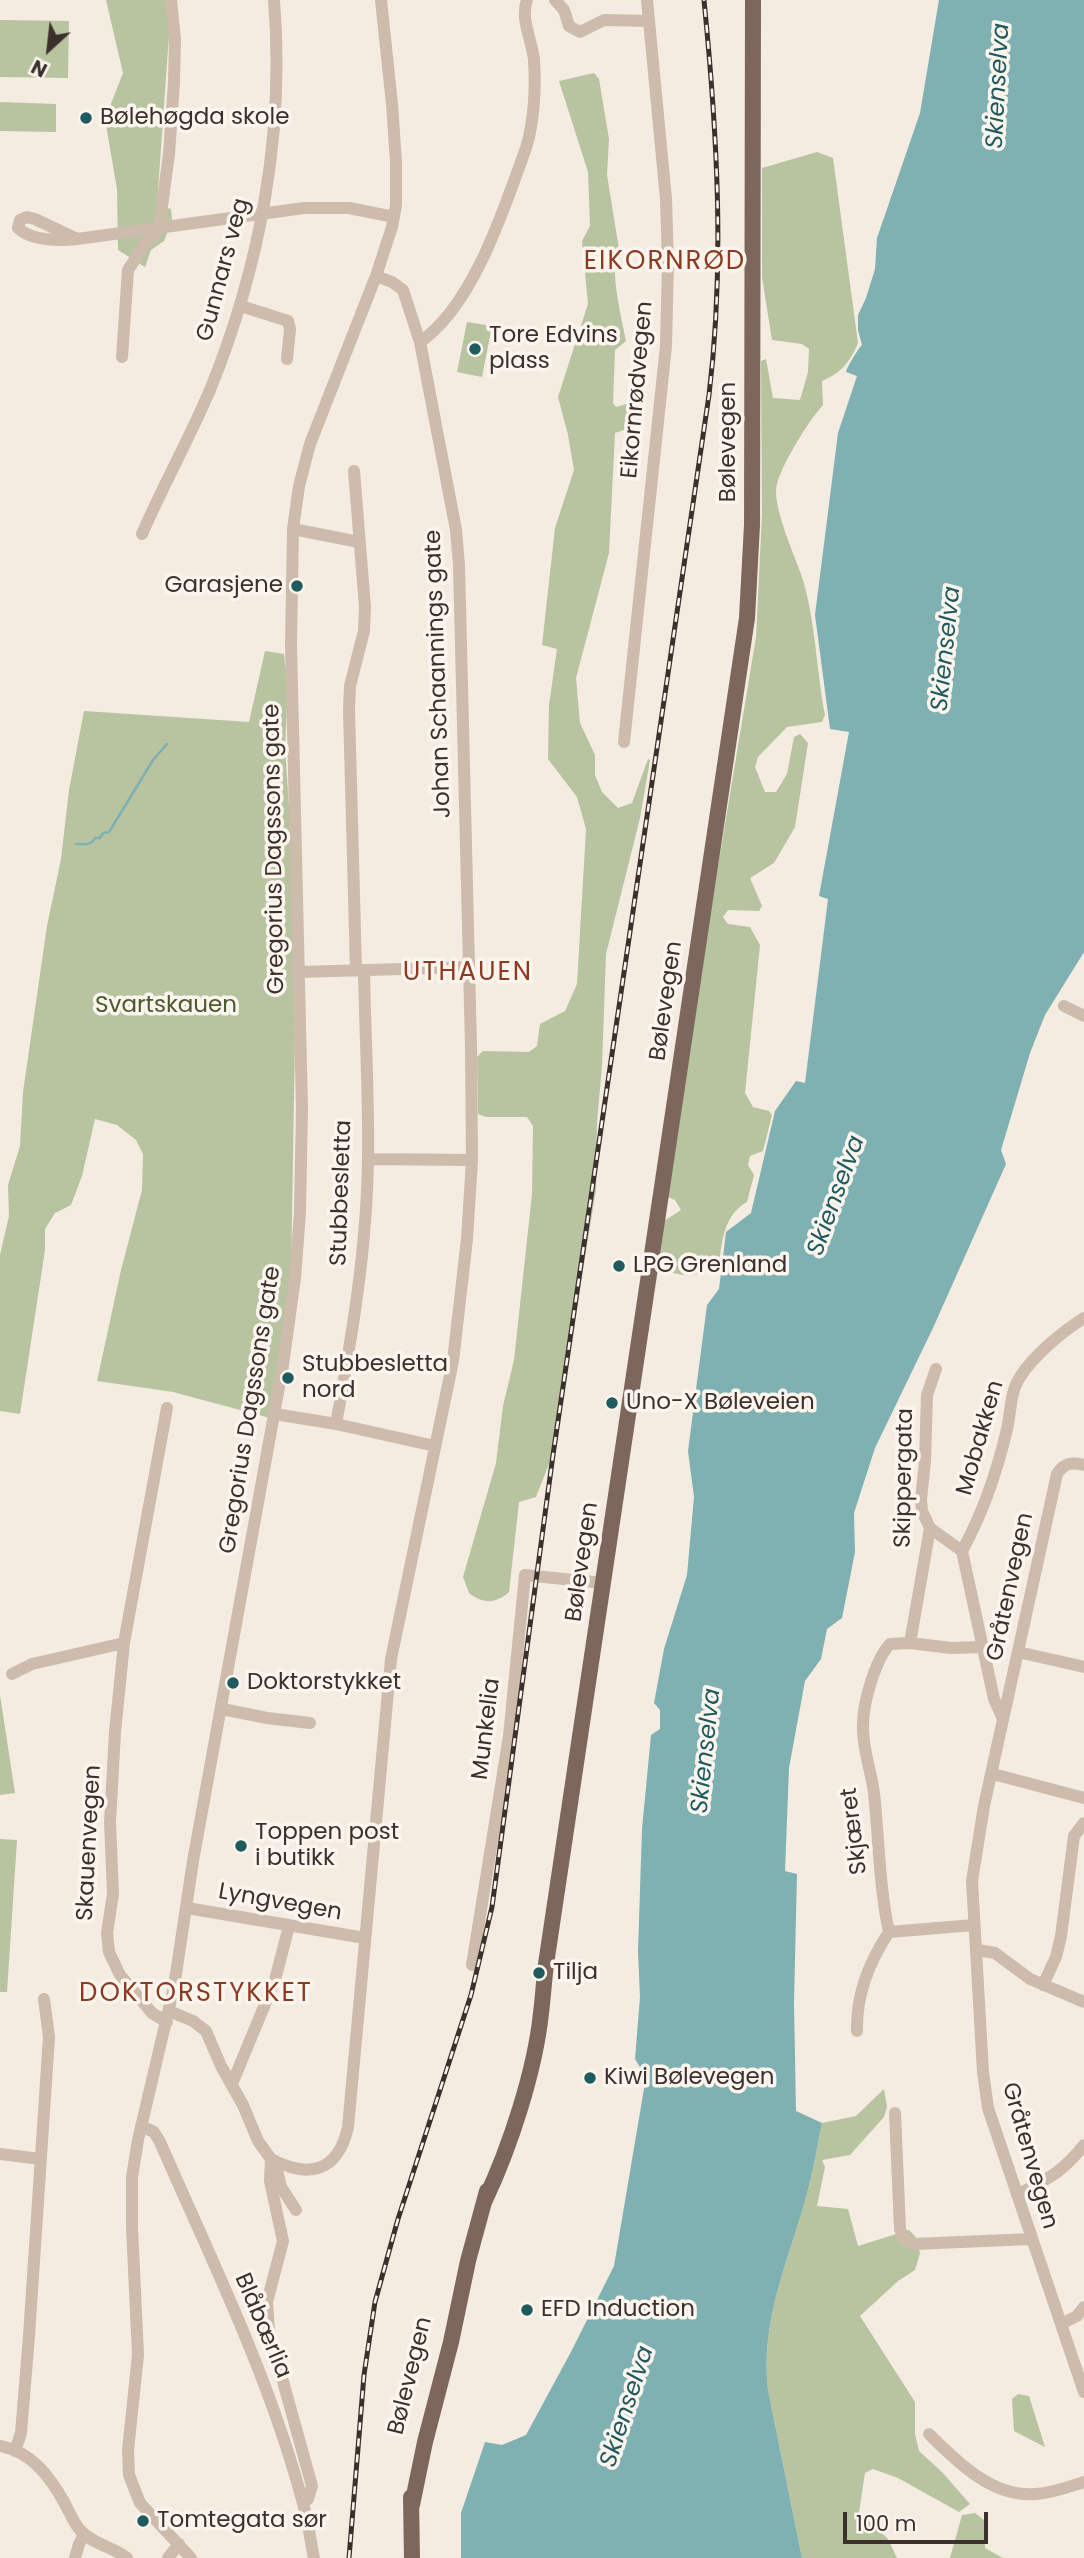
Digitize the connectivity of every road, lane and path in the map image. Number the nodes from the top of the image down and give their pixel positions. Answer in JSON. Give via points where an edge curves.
{"nodes":[{"id":1,"x":172,"y":0,"type":"edge"},
{"id":2,"x":274,"y":0,"type":"edge"},
{"id":3,"x":380,"y":0,"type":"edge"},
{"id":4,"x":527,"y":0,"type":"edge"},
{"id":5,"x":555,"y":0,"type":"edge"},
{"id":6,"x":648,"y":0,"type":"edge"},
{"id":7,"x":753,"y":0,"type":"edge"},
{"id":8,"x":649,"y":21,"type":"junction"},
{"id":9,"x":264,"y":214,"type":"junction"},
{"id":10,"x":394,"y":217,"type":"junction"},
{"id":11,"x":159,"y":229,"type":"junction"},
{"id":12,"x":77,"y":239,"type":"dead end"},
{"id":13,"x":376,"y":276,"type":"junction"},
{"id":14,"x":241,"y":306,"type":"junction"},
{"id":15,"x":420,"y":342,"type":"junction"},
{"id":16,"x":122,"y":357,"type":"dead end"},
{"id":17,"x":287,"y":359,"type":"dead end"},
{"id":18,"x":354,"y":471,"type":"dead end"},
{"id":19,"x":293,"y":528,"type":"junction"},
{"id":20,"x":142,"y":534,"type":"dead end"},
{"id":21,"x":359,"y":542,"type":"junction"},
{"id":22,"x":624,"y":742,"type":"dead end"},
{"id":23,"x":469,"y":967,"type":"junction"},
{"id":24,"x":360,"y":970,"type":"junction"},
{"id":25,"x":299,"y":972,"type":"junction"},
{"id":26,"x":1064,"y":1006,"type":"dead end"},
{"id":27,"x":1084,"y":1016,"type":"edge"},
{"id":28,"x":368,"y":1159,"type":"junction"},
{"id":29,"x":472,"y":1160,"type":"junction"},
{"id":30,"x":1084,"y":1318,"type":"edge"},
{"id":31,"x":936,"y":1368,"type":"dead end"},
{"id":32,"x":166,"y":1408,"type":"dead end"},
{"id":33,"x":275,"y":1414,"type":"junction"},
{"id":34,"x":337,"y":1424,"type":"junction"},
{"id":35,"x":435,"y":1446,"type":"junction"},
{"id":36,"x":1084,"y":1465,"type":"edge"},
{"id":37,"x":930,"y":1528,"type":"junction"},
{"id":38,"x":962,"y":1551,"type":"junction"},
{"id":39,"x":603,"y":1583,"type":"junction"},
{"id":40,"x":124,"y":1643,"type":"junction"},
{"id":41,"x":911,"y":1643,"type":"junction"},
{"id":42,"x":982,"y":1647,"type":"junction"},
{"id":43,"x":1018,"y":1652,"type":"junction"},
{"id":44,"x":1084,"y":1667,"type":"edge"},
{"id":45,"x":12,"y":1674,"type":"dead end"},
{"id":46,"x":222,"y":1709,"type":"junction"},
{"id":47,"x":1003,"y":1719,"type":"junction"},
{"id":48,"x":310,"y":1723,"type":"dead end"},
{"id":49,"x":993,"y":1774,"type":"junction"},
{"id":50,"x":1084,"y":1798,"type":"edge"},
{"id":51,"x":1084,"y":1823,"type":"edge"},
{"id":52,"x":187,"y":1908,"type":"junction"},
{"id":53,"x":974,"y":1925,"type":"junction"},
{"id":54,"x":289,"y":1926,"type":"junction"},
{"id":55,"x":889,"y":1931,"type":"junction"},
{"id":56,"x":365,"y":1938,"type":"junction"},
{"id":57,"x":978,"y":1950,"type":"junction"},
{"id":58,"x":472,"y":1965,"type":"dead end"},
{"id":59,"x":1044,"y":1985,"type":"junction"},
{"id":60,"x":44,"y":1999,"type":"dead end"},
{"id":61,"x":1084,"y":2002,"type":"edge"},
{"id":62,"x":168,"y":2017,"type":"junction"},
{"id":63,"x":857,"y":2031,"type":"dead end"},
{"id":64,"x":232,"y":2084,"type":"junction"},
{"id":65,"x":895,"y":2113,"type":"dead end"},
{"id":66,"x":141,"y":2126,"type":"junction"},
{"id":67,"x":1084,"y":2146,"type":"edge"},
{"id":68,"x":0,"y":2154,"type":"edge"},
{"id":69,"x":40,"y":2159,"type":"junction"},
{"id":70,"x":275,"y":2161,"type":"junction"},
{"id":71,"x":1017,"y":2195,"type":"junction"},
{"id":72,"x":296,"y":2210,"type":"dead end"},
{"id":73,"x":1031,"y":2239,"type":"junction"},
{"id":74,"x":1084,"y":2307,"type":"edge"},
{"id":75,"x":1061,"y":2324,"type":"junction"},
{"id":76,"x":1084,"y":2392,"type":"edge"},
{"id":77,"x":929,"y":2434,"type":"dead end"},
{"id":78,"x":6,"y":2450,"type":"edge"},
{"id":79,"x":1084,"y":2482,"type":"edge"},
{"id":80,"x":303,"y":2503,"type":"junction"},
{"id":81,"x":85,"y":2535,"type":"junction"},
{"id":82,"x":179,"y":2544,"type":"junction"},
{"id":83,"x":75,"y":2558,"type":"edge"},
{"id":84,"x":127,"y":2558,"type":"edge"},
{"id":85,"x":168,"y":2558,"type":"edge"},
{"id":86,"x":191,"y":2558,"type":"edge"},
{"id":87,"x":314,"y":2558,"type":"edge"},
{"id":88,"x":412,"y":2558,"type":"edge"}],
"edges":[{"from":1,"to":11,"type":"street","via":[[174,82]]},
{"from":2,"to":9,"type":"street","name":"Gunnars veg","via":[[276,99]]},
{"from":3,"to":10,"type":"street","name":"Gregorius Dagssons gate","via":[[396,162]]},
{"from":4,"to":15,"type":"street","via":[[524,15],[534,66],[530,136],[484,256],[448,316]]},
{"from":5,"to":8,"type":"street","via":[[565,10],[569,26],[580,32],[604,20]]},
{"from":6,"to":8,"type":"street","name":"Eikornrødvegen"},
{"from":7,"to":39,"type":"main road","name":"Bølevegen","via":[[752,525],[747,618]]},
{"from":8,"to":22,"type":"street","name":"Eikornrødvegen","via":[[666,199],[666,346]]},
{"from":9,"to":10,"type":"street","via":[[320,207]]},
{"from":9,"to":11,"type":"street"},
{"from":9,"to":14,"type":"street","name":"Gunnars veg"},
{"from":10,"to":13,"type":"street","name":"Gregorius Dagssons gate"},
{"from":11,"to":12,"type":"street"},
{"from":11,"to":16,"type":"street","via":[[128,270]]},
{"from":13,"to":15,"type":"street","name":"Johan Schaannings gate","via":[[403,290]]},
{"from":13,"to":19,"type":"street","name":"Gregorius Dagssons gate","via":[[310,444]]},
{"from":14,"to":17,"type":"street","via":[[288,321]]},
{"from":14,"to":20,"type":"street","name":"Gunnars veg","via":[[210,390]]},
{"from":15,"to":23,"type":"street","name":"Johan Schaannings gate","via":[[459,565]]},
{"from":18,"to":21,"type":"street","name":"Stubbesletta"},
{"from":19,"to":21,"type":"street"},
{"from":19,"to":25,"type":"street","name":"Gregorius Dagssons gate","via":[[291,644]]},
{"from":21,"to":24,"type":"street","name":"Stubbesletta","via":[[364,631],[349,710]]},
{"from":23,"to":24,"type":"street"},
{"from":23,"to":29,"type":"street","name":"Johan Schaannings gate"},
{"from":24,"to":25,"type":"street"},
{"from":24,"to":28,"type":"street","name":"Stubbesletta"},
{"from":25,"to":33,"type":"street","name":"Gregorius Dagssons gate","via":[[300,1212]]},
{"from":26,"to":27,"type":"street"},
{"from":28,"to":29,"type":"street"},
{"from":28,"to":34,"type":"street","name":"Stubbesletta","via":[[356,1315]]},
{"from":29,"to":35,"type":"street","name":"Johan Schaannings gate","via":[[454,1350]]},
{"from":30,"to":38,"type":"street","name":"Mobakken","via":[[1020,1376],[987,1499]]},
{"from":31,"to":37,"type":"street","name":"Skippergata","via":[[928,1395],[920,1500]]},
{"from":32,"to":40,"type":"street","name":"Skauenvegen"},
{"from":33,"to":34,"type":"street"},
{"from":33,"to":46,"type":"street","name":"Gregorius Dagssons gate"},
{"from":34,"to":35,"type":"street"},
{"from":35,"to":56,"type":"street","name":"Johan Schaannings gate","via":[[391,1659]]},
{"from":36,"to":43,"type":"street","name":"Gråtenvegen","via":[[1068,1464],[1057,1474]]},
{"from":37,"to":38,"type":"street"},
{"from":37,"to":41,"type":"street","name":"Skippergata"},
{"from":38,"to":42,"type":"street"},
{"from":39,"to":58,"type":"street","name":"Munkelia","via":[[525,1575],[509,1736]]},
{"from":39,"to":88,"type":"main road","name":"Bølevegen","via":[[541,2003],[421,2419],[411,2482]]},
{"from":40,"to":45,"type":"street","via":[[32,1664]]},
{"from":40,"to":62,"type":"street","name":"Skauenvegen","via":[[110,1822],[113,1894],[108,1944],[126,1984],[152,2013]]},
{"from":41,"to":42,"type":"street"},
{"from":41,"to":55,"type":"street","name":"Skjæret","via":[[886,1647],[866,1700],[863,1722]]},
{"from":42,"to":47,"type":"street","via":[[993,1699]]},
{"from":43,"to":44,"type":"street"},
{"from":43,"to":47,"type":"street","name":"Gråtenvegen"},
{"from":46,"to":48,"type":"street"},
{"from":46,"to":52,"type":"street","name":"Gregorius Dagssons gate"},
{"from":47,"to":49,"type":"street","name":"Gråtenvegen"},
{"from":49,"to":50,"type":"street"},
{"from":49,"to":53,"type":"street","name":"Gråtenvegen","via":[[974,1863]]},
{"from":51,"to":59,"type":"street","via":[[1074,1836],[1061,1936]]},
{"from":52,"to":54,"type":"street","name":"Lyngvegen"},
{"from":52,"to":62,"type":"street","name":"Gregorius Dagssons gate"},
{"from":53,"to":55,"type":"street"},
{"from":53,"to":57,"type":"street","name":"Gråtenvegen"},
{"from":54,"to":56,"type":"street","name":"Lyngvegen"},
{"from":54,"to":64,"type":"street","via":[[275,1980]]},
{"from":55,"to":63,"type":"street","via":[[866,1974]]},
{"from":56,"to":70,"type":"street","name":"Johan Schaannings gate","via":[[352,2101],[343,2146],[333,2160],[315,2170],[294,2169]]},
{"from":57,"to":59,"type":"street","via":[[995,1953]]},
{"from":57,"to":71,"type":"street","name":"Gråtenvegen","via":[[985,2090]]},
{"from":59,"to":61,"type":"street"},
{"from":60,"to":69,"type":"street","via":[[49,2037]]},
{"from":62,"to":64,"type":"street","name":"Skauenvegen","via":[[200,2025]]},
{"from":62,"to":66,"type":"street","name":"Gregorius Dagssons gate"},
{"from":64,"to":70,"type":"street","name":"Skauenvegen","via":[[258,2141]]},
{"from":65,"to":73,"type":"street","via":[[900,2229],[905,2240],[914,2245]]},
{"from":66,"to":80,"type":"street","name":"Blåbærlia","via":[[154,2132],[160,2142],[239,2322],[271,2402]]},
{"from":66,"to":82,"type":"street","name":"Gregorius Dagssons gate","via":[[131,2199],[138,2355],[128,2464],[140,2503]]},
{"from":67,"to":71,"type":"street","via":[[1057,2175]]},
{"from":68,"to":69,"type":"street"},
{"from":69,"to":78,"type":"street","via":[[22,2422]]},
{"from":70,"to":72,"type":"street","via":[[278,2179]]},
{"from":70,"to":80,"type":"street","via":[[270,2181],[283,2241],[267,2313],[312,2486]]},
{"from":71,"to":73,"type":"street","name":"Gråtenvegen"},
{"from":73,"to":75,"type":"street","name":"Gråtenvegen"},
{"from":74,"to":75,"type":"street"},
{"from":75,"to":76,"type":"street","name":"Gråtenvegen"},
{"from":77,"to":79,"type":"street","via":[[965,2469],[1014,2492],[1034,2495]]},
{"from":78,"to":81,"type":"street","via":[[33,2461],[49,2477]]},
{"from":80,"to":87,"type":"street","name":"Blåbærlia"},
{"from":81,"to":83,"type":"street"},
{"from":81,"to":84,"type":"street"},
{"from":82,"to":85,"type":"street"},
{"from":82,"to":86,"type":"street","name":"Gregorius Dagssons gate"}]}
